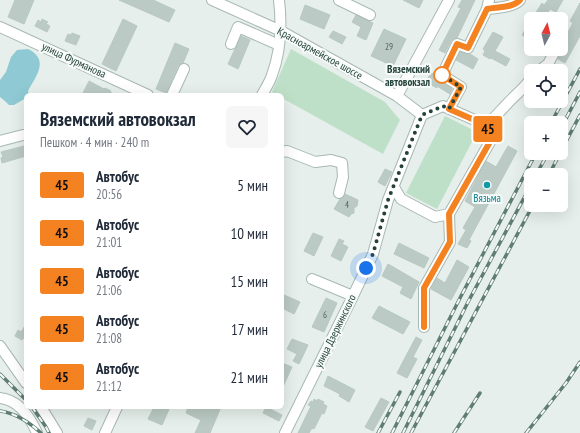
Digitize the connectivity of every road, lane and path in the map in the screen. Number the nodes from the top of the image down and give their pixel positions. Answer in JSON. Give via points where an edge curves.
{"nodes":[{"id":1,"x":212,"y":0,"type":"edge"},
{"id":2,"x":279,"y":0,"type":"edge"},
{"id":3,"x":338,"y":0,"type":"edge"},
{"id":4,"x":450,"y":0,"type":"edge"},
{"id":5,"x":520,"y":0,"type":"edge"},
{"id":6,"x":488,"y":4,"type":"edge"},
{"id":7,"x":370,"y":15,"type":"dead end"},
{"id":8,"x":0,"y":26,"type":"edge"},
{"id":9,"x":281,"y":31,"type":"junction"},
{"id":10,"x":231,"y":44,"type":"dead end"},
{"id":11,"x":280,"y":45,"type":"junction"},
{"id":12,"x":184,"y":69,"type":"dead end"},
{"id":13,"x":524,"y":87,"type":"edge"},
{"id":14,"x":144,"y":93,"type":"edge"},
{"id":15,"x":173,"y":93,"type":"edge"},
{"id":16,"x":263,"y":93,"type":"edge"},
{"id":17,"x":397,"y":96,"type":"junction"},
{"id":18,"x":449,"y":109,"type":"junction"},
{"id":19,"x":422,"y":115,"type":"junction"},
{"id":20,"x":486,"y":125,"type":"junction"},
{"id":21,"x":23,"y":135,"type":"dead end"},
{"id":22,"x":0,"y":141,"type":"edge"},
{"id":23,"x":284,"y":152,"type":"edge"},
{"id":24,"x":394,"y":187,"type":"junction"},
{"id":25,"x":339,"y":193,"type":"dead end"},
{"id":26,"x":449,"y":214,"type":"junction"},
{"id":27,"x":312,"y":279,"type":"dead end"},
{"id":28,"x":353,"y":296,"type":"junction"},
{"id":29,"x":424,"y":327,"type":"dead end"},
{"id":30,"x":0,"y":346,"type":"edge"},
{"id":31,"x":23,"y":378,"type":"edge"},
{"id":32,"x":0,"y":398,"type":"edge"},
{"id":33,"x":42,"y":409,"type":"edge"},
{"id":34,"x":116,"y":409,"type":"edge"},
{"id":35,"x":37,"y":433,"type":"edge"},
{"id":36,"x":57,"y":433,"type":"edge"},
{"id":37,"x":105,"y":433,"type":"edge"},
{"id":38,"x":285,"y":433,"type":"edge"}],
"edges":[{"from":1,"to":9,"type":"street","name":"Красноармейское шоссе"},
{"from":2,"to":9,"type":"street"},
{"from":3,"to":7,"type":"street"},
{"from":4,"to":17,"type":"street"},
{"from":5,"to":6,"type":"street","via":[[503,7]]},
{"from":6,"to":18,"type":"street","via":[[468,48],[457,44],[442,75],[461,87]]},
{"from":8,"to":14,"type":"street","name":"улица Фурманова"},
{"from":9,"to":11,"type":"street"},
{"from":9,"to":17,"type":"street","name":"Красноармейское шоссе"},
{"from":10,"to":11,"type":"street","via":[[238,28]]},
{"from":11,"to":16,"type":"street","via":[[272,76]]},
{"from":12,"to":15,"type":"street"},
{"from":13,"to":20,"type":"street"},
{"from":17,"to":19,"type":"street","name":"Красноармейское шоссе"},
{"from":18,"to":19,"type":"street","via":[[443,106]]},
{"from":18,"to":20,"type":"street"},
{"from":19,"to":24,"type":"street","name":"улица Дзержинского"},
{"from":20,"to":26,"type":"street","via":[[491,140]]},
{"from":21,"to":22,"type":"street"},
{"from":23,"to":25,"type":"street","via":[[315,162],[330,160],[342,163],[343,177]]},
{"from":24,"to":26,"type":"street","via":[[401,199],[435,217]]},
{"from":24,"to":28,"type":"street","name":"улица Дзержинского","via":[[373,254]]},
{"from":26,"to":29,"type":"street","via":[[450,242],[424,288]]},
{"from":27,"to":28,"type":"street"},
{"from":28,"to":38,"type":"street","name":"улица Дзержинского"},
{"from":30,"to":31,"type":"street"},
{"from":32,"to":35,"type":"street","via":[[15,403]]},
{"from":33,"to":36,"type":"street"},
{"from":34,"to":37,"type":"street"}]}
